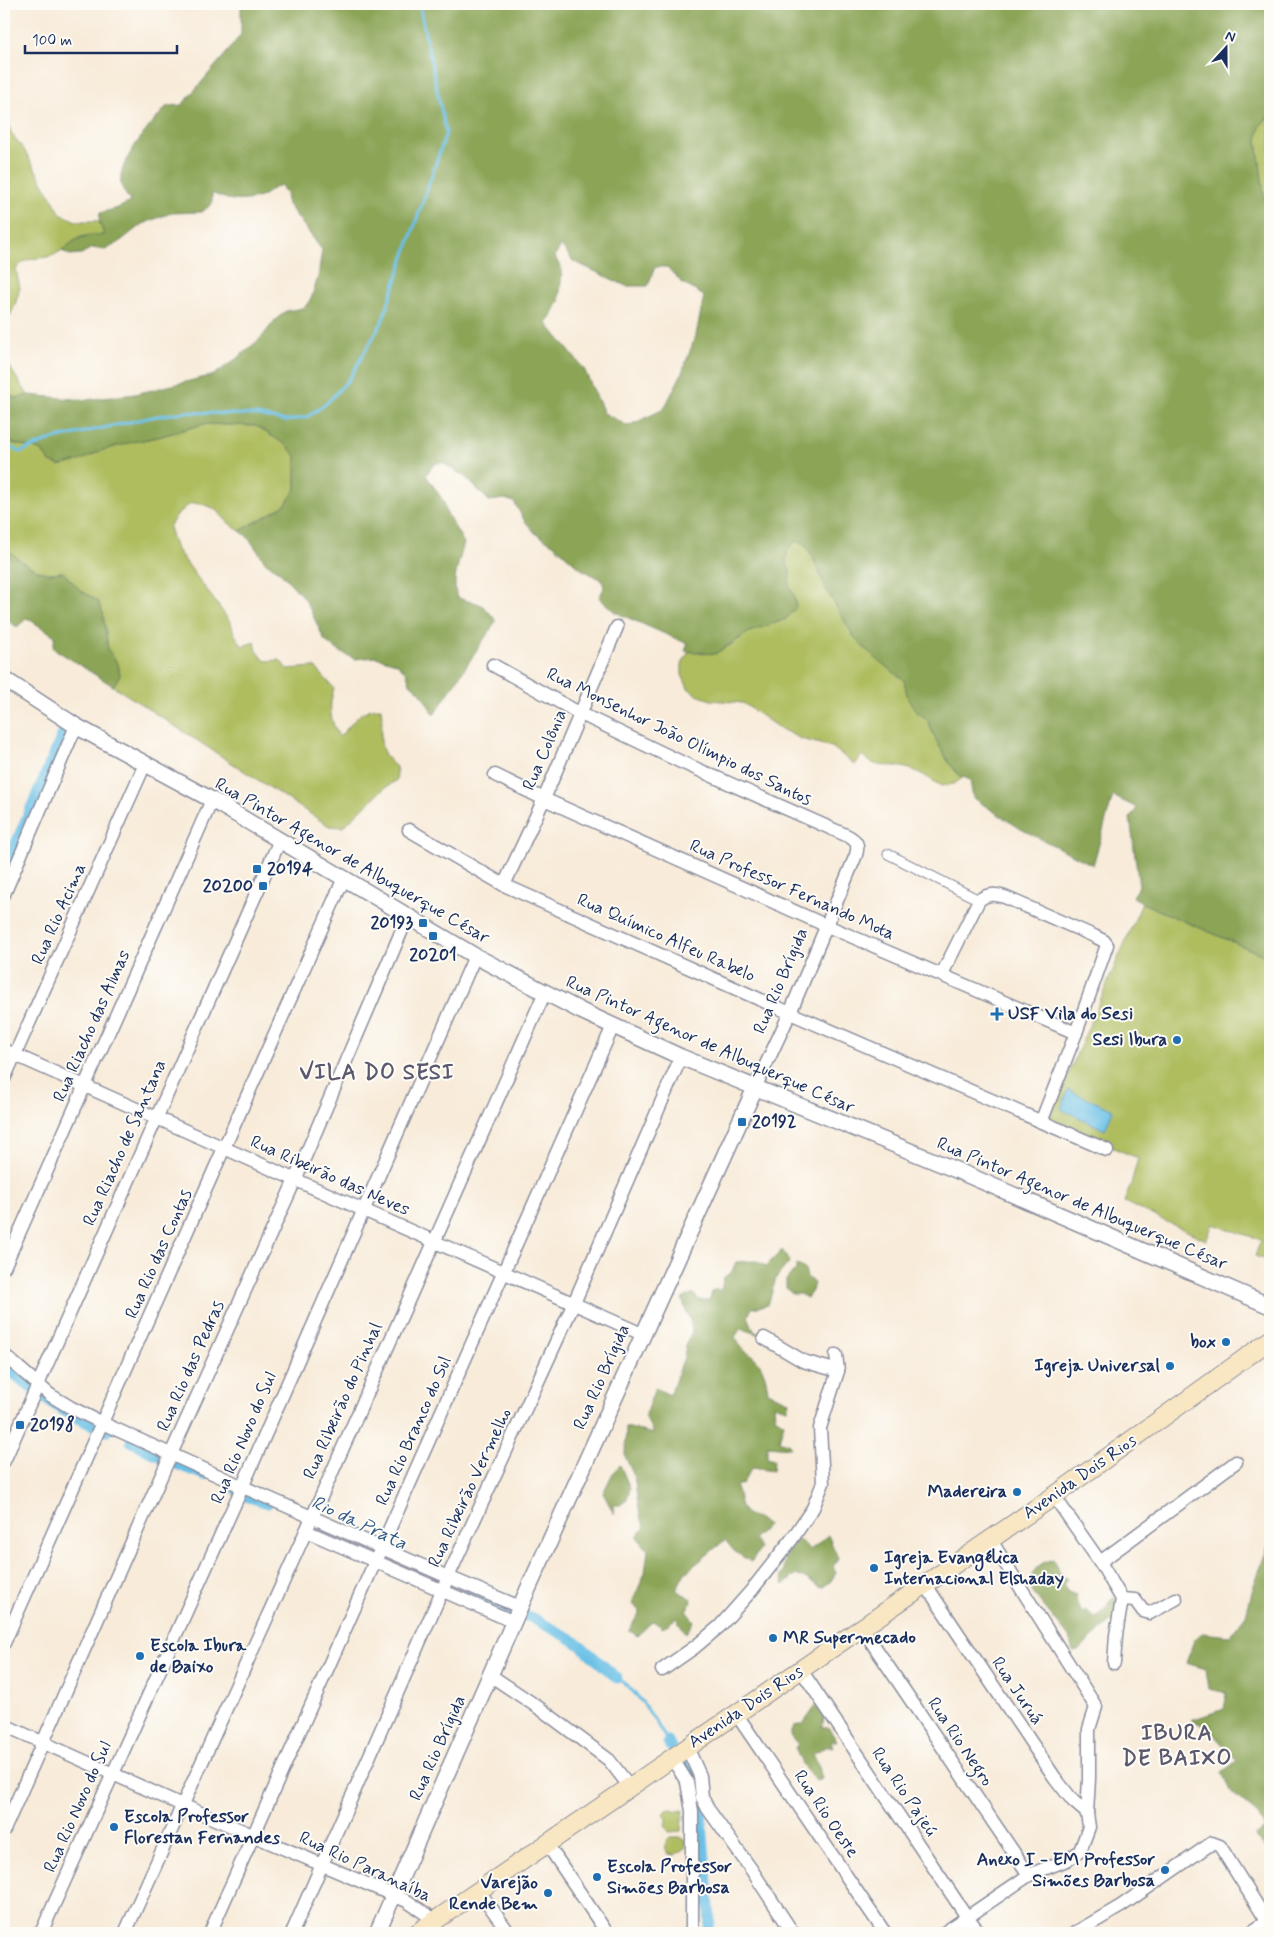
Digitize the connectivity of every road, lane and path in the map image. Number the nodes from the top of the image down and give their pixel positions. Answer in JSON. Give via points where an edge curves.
{"nodes":[{"id":1,"x":618,"y":627,"type":"dead end"},
{"id":2,"x":493,"y":665,"type":"dead end"},
{"id":3,"x":5,"y":683,"type":"edge"},
{"id":4,"x":579,"y":713,"type":"junction"},
{"id":5,"x":76,"y":726,"type":"junction"},
{"id":6,"x":145,"y":764,"type":"junction"},
{"id":7,"x":495,"y":775,"type":"dead end"},
{"id":8,"x":212,"y":800,"type":"junction"},
{"id":9,"x":544,"y":800,"type":"junction"},
{"id":10,"x":409,"y":830,"type":"dead end"},
{"id":11,"x":852,"y":838,"type":"joint"},
{"id":12,"x":280,"y":840,"type":"junction"},
{"id":13,"x":888,"y":854,"type":"dead end"},
{"id":14,"x":344,"y":878,"type":"junction"},
{"id":15,"x":504,"y":885,"type":"junction"},
{"id":16,"x":4,"y":894,"type":"edge"},
{"id":17,"x":978,"y":900,"type":"junction"},
{"id":18,"x":408,"y":916,"type":"junction"},
{"id":19,"x":825,"y":925,"type":"junction"},
{"id":20,"x":475,"y":956,"type":"junction"},
{"id":21,"x":942,"y":974,"type":"junction"},
{"id":22,"x":545,"y":992,"type":"junction"},
{"id":23,"x":790,"y":1013,"type":"junction"},
{"id":24,"x":613,"y":1026,"type":"junction"},
{"id":25,"x":1076,"y":1033,"type":"junction"},
{"id":26,"x":9,"y":1053,"type":"edge"},
{"id":27,"x":681,"y":1057,"type":"junction"},
{"id":28,"x":4,"y":1079,"type":"edge"},
{"id":29,"x":84,"y":1086,"type":"junction"},
{"id":30,"x":754,"y":1088,"type":"junction"},
{"id":31,"x":156,"y":1117,"type":"junction"},
{"id":32,"x":1041,"y":1122,"type":"junction"},
{"id":33,"x":225,"y":1148,"type":"junction"},
{"id":34,"x":1108,"y":1150,"type":"dead end"},
{"id":35,"x":296,"y":1180,"type":"junction"},
{"id":36,"x":363,"y":1210,"type":"junction"},
{"id":37,"x":434,"y":1241,"type":"junction"},
{"id":38,"x":4,"y":1267,"type":"edge"},
{"id":39,"x":502,"y":1272,"type":"junction"},
{"id":40,"x":574,"y":1302,"type":"junction"},
{"id":41,"x":1270,"y":1306,"type":"edge"},
{"id":42,"x":642,"y":1334,"type":"junction"},
{"id":43,"x":764,"y":1338,"type":"dead end"},
{"id":44,"x":1270,"y":1340,"type":"edge"},
{"id":45,"x":4,"y":1355,"type":"edge"},
{"id":46,"x":836,"y":1356,"type":"dead end"},
{"id":47,"x":838,"y":1371,"type":"junction"},
{"id":48,"x":37,"y":1388,"type":"junction"},
{"id":49,"x":100,"y":1427,"type":"junction"},
{"id":50,"x":169,"y":1458,"type":"junction"},
{"id":51,"x":4,"y":1461,"type":"edge"},
{"id":52,"x":1236,"y":1462,"type":"dead end"},
{"id":53,"x":240,"y":1490,"type":"junction"},
{"id":54,"x":1054,"y":1496,"type":"junction"},
{"id":55,"x":309,"y":1523,"type":"junction"},
{"id":56,"x":990,"y":1539,"type":"junction"},
{"id":57,"x":379,"y":1554,"type":"junction"},
{"id":58,"x":1100,"y":1562,"type":"junction"},
{"id":59,"x":445,"y":1584,"type":"junction"},
{"id":60,"x":924,"y":1584,"type":"junction"},
{"id":61,"x":1122,"y":1599,"type":"junction"},
{"id":62,"x":1176,"y":1599,"type":"dead end"},
{"id":63,"x":517,"y":1614,"type":"junction"},
{"id":64,"x":862,"y":1628,"type":"junction"},
{"id":65,"x":4,"y":1643,"type":"edge"},
{"id":66,"x":1114,"y":1663,"type":"dead end"},
{"id":67,"x":662,"y":1670,"type":"dead end"},
{"id":68,"x":800,"y":1670,"type":"junction"},
{"id":69,"x":490,"y":1675,"type":"junction"},
{"id":70,"x":737,"y":1715,"type":"junction"},
{"id":71,"x":4,"y":1725,"type":"edge"},
{"id":72,"x":43,"y":1743,"type":"junction"},
{"id":73,"x":687,"y":1748,"type":"junction"},
{"id":74,"x":672,"y":1758,"type":"junction"},
{"id":75,"x":112,"y":1773,"type":"junction"},
{"id":76,"x":630,"y":1787,"type":"junction"},
{"id":77,"x":182,"y":1805,"type":"junction"},
{"id":78,"x":1087,"y":1812,"type":"junction"},
{"id":79,"x":4,"y":1830,"type":"edge"},
{"id":80,"x":253,"y":1836,"type":"junction"},
{"id":81,"x":547,"y":1844,"type":"junction"},
{"id":82,"x":321,"y":1866,"type":"junction"},
{"id":83,"x":1029,"y":1874,"type":"junction"},
{"id":84,"x":479,"y":1891,"type":"junction"},
{"id":85,"x":392,"y":1895,"type":"junction"},
{"id":86,"x":967,"y":1917,"type":"junction"},
{"id":87,"x":436,"y":1921,"type":"junction"},
{"id":88,"x":1269,"y":1924,"type":"edge"},
{"id":89,"x":41,"y":1933,"type":"edge"},
{"id":90,"x":125,"y":1933,"type":"edge"},
{"id":91,"x":210,"y":1933,"type":"edge"},
{"id":92,"x":292,"y":1933,"type":"edge"},
{"id":93,"x":377,"y":1933,"type":"edge"},
{"id":94,"x":419,"y":1933,"type":"edge"},
{"id":95,"x":509,"y":1933,"type":"edge"},
{"id":96,"x":606,"y":1933,"type":"edge"},
{"id":97,"x":692,"y":1933,"type":"edge"},
{"id":98,"x":792,"y":1933,"type":"edge"},
{"id":99,"x":885,"y":1933,"type":"edge"},
{"id":100,"x":944,"y":1933,"type":"edge"},
{"id":101,"x":980,"y":1933,"type":"edge"},
{"id":102,"x":1075,"y":1933,"type":"edge"},
{"id":103,"x":1250,"y":1933,"type":"edge"}],
"edges":[{"from":1,"to":4,"type":"street","name":"Rua Colônia"},
{"from":2,"to":4,"type":"street","name":"Rua Monsenhor João Olímpio dos Santos"},
{"from":3,"to":5,"type":"street","name":"Rua Pintor Agenor de Albuquerque César"},
{"from":4,"to":9,"type":"street","name":"Rua Colônia"},
{"from":4,"to":11,"type":"street","name":"Rua Monsenhor João Olímpio dos Santos","via":[[680,762]]},
{"from":5,"to":6,"type":"street","name":"Rua Pintor Agenor de Albuquerque César"},
{"from":5,"to":16,"type":"street"},
{"from":6,"to":8,"type":"street","name":"Rua Pintor Agenor de Albuquerque César"},
{"from":6,"to":26,"type":"street","name":"Rua Rio Acima"},
{"from":7,"to":9,"type":"street","name":"Rua Professor Fernando Mota"},
{"from":8,"to":12,"type":"street","name":"Rua Pintor Agenor de Albuquerque César"},
{"from":8,"to":29,"type":"street","name":"Rua Riacho das Almas"},
{"from":9,"to":15,"type":"street","name":"Rua Colônia"},
{"from":9,"to":19,"type":"street","name":"Rua Professor Fernando Mota"},
{"from":10,"to":15,"type":"street","name":"Rua Químico Alfeu Rabelo"},
{"from":11,"to":19,"type":"street","name":"Rua Rio Brígida","via":[[857,850]]},
{"from":12,"to":14,"type":"street","name":"Rua Pintor Agenor de Albuquerque César"},
{"from":12,"to":31,"type":"street","name":"Rua Riacho de Santana"},
{"from":13,"to":17,"type":"street"},
{"from":14,"to":18,"type":"street","name":"Rua Pintor Agenor de Albuquerque César"},
{"from":14,"to":33,"type":"street","name":"Rua Rio das Contas"},
{"from":15,"to":23,"type":"street","name":"Rua Químico Alfeu Rabelo"},
{"from":17,"to":21,"type":"street"},
{"from":17,"to":25,"type":"street","via":[[988,895],[1001,896],[1094,936],[1107,945]]},
{"from":18,"to":20,"type":"street","name":"Rua Pintor Agenor de Albuquerque César"},
{"from":18,"to":35,"type":"street","name":"Rua Rio das Pedras"},
{"from":19,"to":21,"type":"street","name":"Rua Professor Fernando Mota"},
{"from":19,"to":23,"type":"street","name":"Rua Rio Brígida"},
{"from":20,"to":22,"type":"street","name":"Rua Pintor Agenor de Albuquerque César"},
{"from":20,"to":36,"type":"street","name":"Rua Rio Novo do Sul"},
{"from":21,"to":25,"type":"street","name":"Rua Professor Fernando Mota"},
{"from":22,"to":24,"type":"street","name":"Rua Pintor Agenor de Albuquerque César"},
{"from":22,"to":37,"type":"street","name":"Rua Ribeirão do Pinhal"},
{"from":23,"to":30,"type":"street","name":"Rua Rio Brígida"},
{"from":23,"to":32,"type":"street","name":"Rua Químico Alfeu Rabelo"},
{"from":24,"to":27,"type":"street","name":"Rua Pintor Agenor de Albuquerque César"},
{"from":24,"to":39,"type":"street","name":"Rua Rio Branco do Sul"},
{"from":25,"to":32,"type":"street"},
{"from":26,"to":28,"type":"street","name":"Rua Rio Acima"},
{"from":26,"to":29,"type":"street","name":"Rua Ribeirão das Neves"},
{"from":27,"to":30,"type":"street","name":"Rua Pintor Agenor de Albuquerque César"},
{"from":27,"to":40,"type":"street","name":"Rua Ribeirão Vermelho"},
{"from":29,"to":31,"type":"street","name":"Rua Ribeirão das Neves"},
{"from":29,"to":38,"type":"street","name":"Rua Riacho das Almas"},
{"from":30,"to":41,"type":"street","name":"Rua Pintor Agenor de Albuquerque César","via":[[956,1170]]},
{"from":30,"to":42,"type":"street","name":"Rua Rio Brígida"},
{"from":31,"to":33,"type":"street","name":"Rua Ribeirão das Neves"},
{"from":31,"to":48,"type":"street","name":"Rua Riacho de Santana"},
{"from":32,"to":34,"type":"street","name":"Rua Químico Alfeu Rabelo"},
{"from":33,"to":35,"type":"street","name":"Rua Ribeirão das Neves"},
{"from":33,"to":49,"type":"street","name":"Rua Rio das Contas"},
{"from":35,"to":36,"type":"street","name":"Rua Ribeirão das Neves"},
{"from":35,"to":50,"type":"street","name":"Rua Rio das Pedras"},
{"from":36,"to":37,"type":"street","name":"Rua Ribeirão das Neves"},
{"from":36,"to":53,"type":"street","name":"Rua Rio Novo do Sul"},
{"from":37,"to":39,"type":"street","name":"Rua Ribeirão das Neves"},
{"from":37,"to":55,"type":"street","name":"Rua Ribeirão do Pinhal"},
{"from":39,"to":40,"type":"street","name":"Rua Ribeirão das Neves"},
{"from":39,"to":57,"type":"street","name":"Rua Rio Branco do Sul"},
{"from":40,"to":42,"type":"street","name":"Rua Ribeirão das Neves"},
{"from":40,"to":59,"type":"street","name":"Rua Ribeirão Vermelho"},
{"from":42,"to":63,"type":"street","name":"Rua Rio Brígida"},
{"from":43,"to":47,"type":"street","via":[[806,1363]]},
{"from":44,"to":54,"type":"main road","name":"Avenida Dois Rios"},
{"from":45,"to":48,"type":"street"},
{"from":46,"to":47,"type":"street"},
{"from":47,"to":67,"type":"street","via":[[820,1428],[824,1476],[813,1508],[792,1539],[720,1626]]},
{"from":48,"to":49,"type":"street"},
{"from":48,"to":51,"type":"street","name":"Rua Riacho de Santana"},
{"from":49,"to":50,"type":"street"},
{"from":49,"to":65,"type":"street","name":"Rua Rio das Contas"},
{"from":50,"to":53,"type":"street"},
{"from":50,"to":72,"type":"street","name":"Rua Rio das Pedras"},
{"from":52,"to":58,"type":"street"},
{"from":53,"to":55,"type":"street"},
{"from":53,"to":75,"type":"street","name":"Rua Rio Novo do Sul"},
{"from":54,"to":56,"type":"main road","name":"Avenida Dois Rios"},
{"from":54,"to":58,"type":"street"},
{"from":55,"to":57,"type":"street"},
{"from":55,"to":77,"type":"street","name":"Rua Ribeirão do Pinhal"},
{"from":56,"to":60,"type":"main road","name":"Avenida Dois Rios"},
{"from":56,"to":78,"type":"street","via":[[1096,1707],[1089,1729]]},
{"from":57,"to":59,"type":"street"},
{"from":57,"to":80,"type":"street","name":"Rua Rio Branco do Sul"},
{"from":58,"to":61,"type":"street"},
{"from":59,"to":63,"type":"street"},
{"from":59,"to":82,"type":"street","name":"Rua Ribeirão Vermelho"},
{"from":60,"to":64,"type":"main road","name":"Avenida Dois Rios"},
{"from":60,"to":78,"type":"street","name":"Rua Juruá","via":[[1055,1778],[1073,1801]]},
{"from":61,"to":62,"type":"street","via":[[1134,1599],[1143,1611],[1150,1613]]},
{"from":61,"to":66,"type":"street"},
{"from":63,"to":69,"type":"street","name":"Rua Rio Brígida"},
{"from":64,"to":68,"type":"main road","name":"Avenida Dois Rios"},
{"from":64,"to":83,"type":"street","name":"Rua Rio Negro"},
{"from":68,"to":70,"type":"main road","name":"Avenida Dois Rios"},
{"from":68,"to":86,"type":"street","name":"Rua Rio Pajeú"},
{"from":69,"to":76,"type":"street","via":[[609,1760]]},
{"from":69,"to":85,"type":"street","name":"Rua Rio Brígida"},
{"from":70,"to":73,"type":"main road","name":"Avenida Dois Rios"},
{"from":70,"to":99,"type":"street","name":"Rua Rio Oeste"},
{"from":71,"to":72,"type":"street","name":"Rua Rio Paranaíba"},
{"from":72,"to":75,"type":"street","name":"Rua Rio Paranaíba"},
{"from":72,"to":79,"type":"street","name":"Rua Rio das Pedras"},
{"from":73,"to":74,"type":"main road","name":"Avenida Dois Rios"},
{"from":73,"to":98,"type":"street","via":[[700,1776],[702,1796],[708,1809]]},
{"from":74,"to":76,"type":"main road","name":"Avenida Dois Rios"},
{"from":74,"to":97,"type":"street","via":[[687,1782],[692,1811]]},
{"from":75,"to":77,"type":"street","name":"Rua Rio Paranaíba"},
{"from":75,"to":89,"type":"street","name":"Rua Rio Novo do Sul"},
{"from":76,"to":81,"type":"main road","name":"Avenida Dois Rios"},
{"from":77,"to":80,"type":"street","name":"Rua Rio Paranaíba"},
{"from":77,"to":90,"type":"street","name":"Rua Ribeirão do Pinhal"},
{"from":78,"to":83,"type":"street","via":[[1089,1827],[1080,1851],[1069,1859]]},
{"from":80,"to":82,"type":"street","name":"Rua Rio Paranaíba"},
{"from":80,"to":91,"type":"street","name":"Rua Rio Branco do Sul"},
{"from":81,"to":84,"type":"main road","name":"Avenida Dois Rios"},
{"from":81,"to":96,"type":"street"},
{"from":82,"to":85,"type":"street","name":"Rua Rio Paranaíba"},
{"from":82,"to":92,"type":"street","name":"Rua Ribeirão Vermelho"},
{"from":83,"to":86,"type":"street"},
{"from":84,"to":87,"type":"main road","name":"Avenida Dois Rios"},
{"from":84,"to":95,"type":"street"},
{"from":85,"to":87,"type":"street","name":"Rua Rio Paranaíba"},
{"from":85,"to":93,"type":"street","name":"Rua Rio Brígida"},
{"from":86,"to":100,"type":"street"},
{"from":86,"to":101,"type":"street","name":"Rua Rio Pajeú"},
{"from":87,"to":94,"type":"main road","name":"Avenida Dois Rios"},
{"from":88,"to":102,"type":"street","via":[[1220,1846],[1210,1844],[1121,1906]]},
{"from":88,"to":103,"type":"street"}]}
